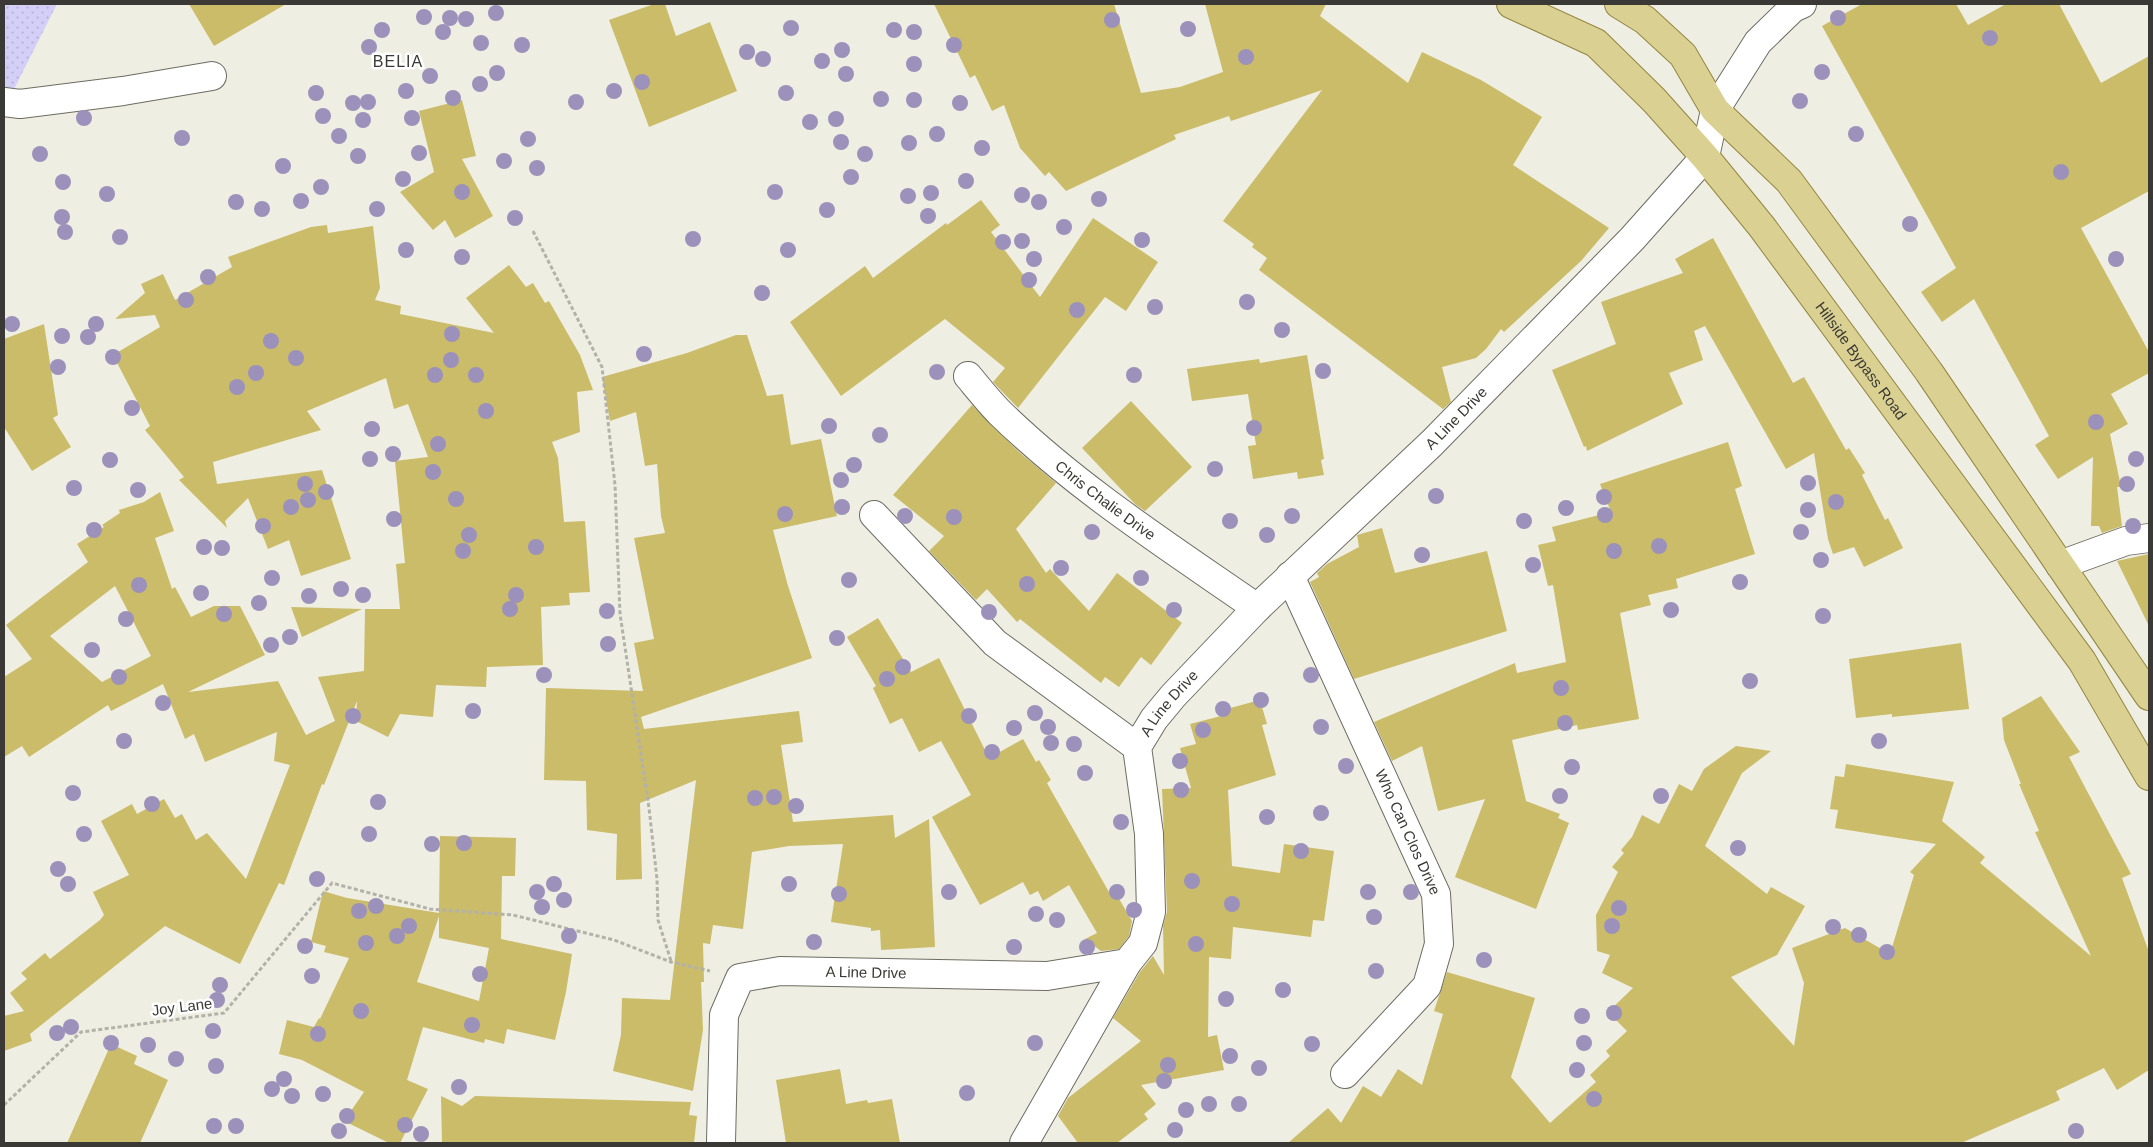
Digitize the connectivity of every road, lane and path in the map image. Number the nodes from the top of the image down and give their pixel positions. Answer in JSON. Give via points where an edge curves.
{"nodes":[{"id":1,"x":1511,"y":4,"type":"edge"},
{"id":2,"x":1619,"y":4,"type":"edge"},
{"id":3,"x":1802,"y":4,"type":"edge"},
{"id":4,"x":212,"y":76,"type":"dead end"},
{"id":5,"x":4,"y":102,"type":"edge"},
{"id":6,"x":1715,"y":110,"type":"junction"},
{"id":7,"x":1705,"y":157,"type":"junction"},
{"id":8,"x":533,"y":231,"type":"dead end"},
{"id":9,"x":968,"y":376,"type":"dead end"},
{"id":10,"x":874,"y":515,"type":"dead end"},
{"id":11,"x":2149,"y":538,"type":"edge"},
{"id":12,"x":2060,"y":565,"type":"junction"},
{"id":13,"x":1290,"y":576,"type":"junction"},
{"id":14,"x":1257,"y":608,"type":"junction"},
{"id":15,"x":2149,"y":696,"type":"edge"},
{"id":16,"x":1137,"y":747,"type":"junction"},
{"id":17,"x":2149,"y":776,"type":"edge"},
{"id":18,"x":671,"y":962,"type":"junction"},
{"id":19,"x":1127,"y":963,"type":"junction"},
{"id":20,"x":740,"y":978,"type":"junction"},
{"id":21,"x":1346,"y":1074,"type":"dead end"},
{"id":22,"x":4,"y":1105,"type":"edge"},
{"id":23,"x":721,"y":1143,"type":"edge"},
{"id":24,"x":1024,"y":1143,"type":"edge"}],
"edges":[{"from":1,"to":7,"type":"main road","name":"Hillside Bypass Road","via":[[1596,43],[1654,100]]},
{"from":2,"to":6,"type":"main road","via":[[1645,20],[1683,55]]},
{"from":3,"to":6,"type":"street","via":[[1793,8],[1758,42]]},
{"from":4,"to":5,"type":"street","via":[[20,104]]},
{"from":6,"to":7,"type":"street","name":"A Line Drive"},
{"from":6,"to":12,"type":"main road","via":[[1790,181],[1929,372]]},
{"from":7,"to":13,"type":"street","name":"A Line Drive","via":[[1632,239],[1446,429]]},
{"from":7,"to":17,"type":"main road","name":"Hillside Bypass Road","via":[[1762,227],[2082,661]]},
{"from":8,"to":18,"type":"path","via":[[602,367],[616,485],[620,614],[649,808],[658,920]]},
{"from":9,"to":14,"type":"street","name":"Chris Chalie Drive","via":[[1000,412],[1054,462],[1141,528]]},
{"from":10,"to":16,"type":"street","via":[[995,643]]},
{"from":11,"to":12,"type":"street","via":[[2126,541]]},
{"from":12,"to":15,"type":"main road"},
{"from":13,"to":14,"type":"street","name":"A Line Drive"},
{"from":13,"to":21,"type":"street","name":"Who Can Clos Drive","via":[[1436,894],[1439,944],[1427,986]]},
{"from":14,"to":16,"type":"street","name":"A Line Drive","via":[[1172,696]]},
{"from":16,"to":19,"type":"street","name":"A Line Drive","via":[[1149,834],[1151,912],[1143,943]]},
{"from":18,"to":20,"type":"path"},
{"from":18,"to":22,"type":"path","name":"Joy Lane","via":[[614,940],[513,915],[430,909],[332,883],[224,1013],[81,1032]]},
{"from":19,"to":20,"type":"street","name":"A Line Drive","via":[[1047,976],[780,971]]},
{"from":19,"to":24,"type":"street"},
{"from":20,"to":23,"type":"street","via":[[724,1015]]}]}
